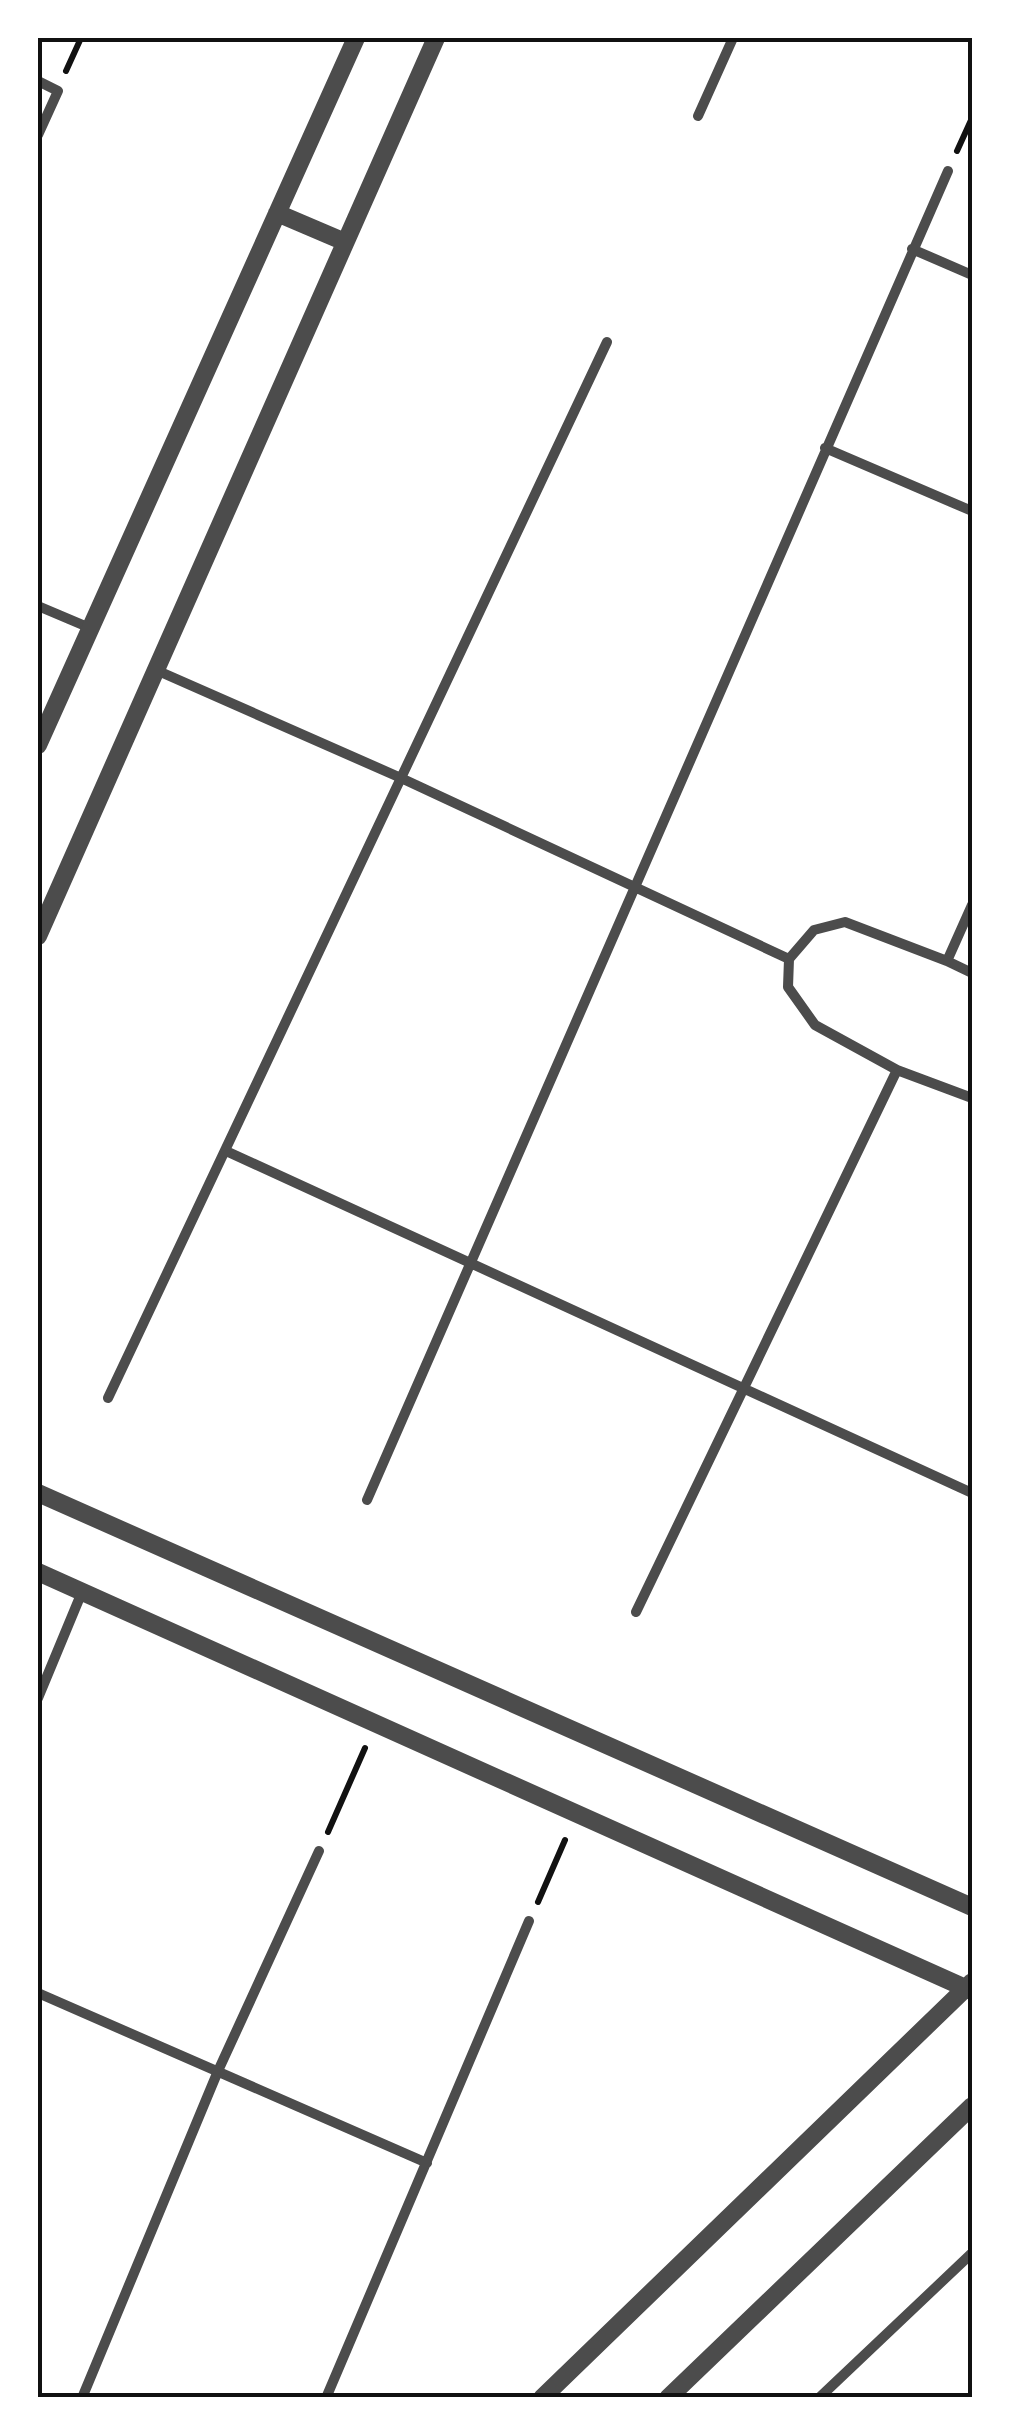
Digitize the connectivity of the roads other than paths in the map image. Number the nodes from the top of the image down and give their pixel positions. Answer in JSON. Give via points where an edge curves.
{"nodes":[{"id":1,"x":356,"y":38,"type":"edge"},
{"id":2,"x":436,"y":38,"type":"edge"},
{"id":3,"x":734,"y":38,"type":"edge"},
{"id":4,"x":38,"y":82,"type":"edge"},
{"id":5,"x":698,"y":116,"type":"dead end"},
{"id":6,"x":38,"y":134,"type":"edge"},
{"id":7,"x":948,"y":170,"type":"road end"},
{"id":8,"x":277,"y":213,"type":"junction"},
{"id":9,"x":345,"y":242,"type":"junction"},
{"id":10,"x":912,"y":249,"type":"junction"},
{"id":11,"x":972,"y":275,"type":"edge"},
{"id":12,"x":607,"y":342,"type":"dead end"},
{"id":13,"x":825,"y":448,"type":"junction"},
{"id":14,"x":972,"y":511,"type":"edge"},
{"id":15,"x":38,"y":606,"type":"edge"},
{"id":16,"x":90,"y":628,"type":"junction"},
{"id":17,"x":156,"y":670,"type":"junction"},
{"id":18,"x":38,"y":745,"type":"edge"},
{"id":19,"x":401,"y":778,"type":"junction"},
{"id":20,"x":634,"y":887,"type":"junction"},
{"id":21,"x":972,"y":904,"type":"edge"},
{"id":22,"x":38,"y":936,"type":"edge"},
{"id":23,"x":789,"y":959,"type":"junction"},
{"id":24,"x":947,"y":960,"type":"junction"},
{"id":25,"x":972,"y":973,"type":"edge"},
{"id":26,"x":897,"y":1070,"type":"junction"},
{"id":27,"x":972,"y":1098,"type":"edge"},
{"id":28,"x":226,"y":1150,"type":"junction"},
{"id":29,"x":470,"y":1263,"type":"junction"},
{"id":30,"x":745,"y":1389,"type":"junction"},
{"id":31,"x":108,"y":1398,"type":"dead end"},
{"id":32,"x":972,"y":1493,"type":"edge"},
{"id":33,"x":38,"y":1494,"type":"edge"},
{"id":34,"x":367,"y":1500,"type":"dead end"},
{"id":35,"x":38,"y":1572,"type":"edge"},
{"id":36,"x":82,"y":1592,"type":"junction"},
{"id":37,"x":636,"y":1612,"type":"dead end"},
{"id":38,"x":38,"y":1698,"type":"edge"},
{"id":39,"x":319,"y":1851,"type":"road end"},
{"id":40,"x":972,"y":1907,"type":"edge"},
{"id":41,"x":529,"y":1921,"type":"road end"},
{"id":42,"x":970,"y":1987,"type":"edge"},
{"id":43,"x":38,"y":1993,"type":"edge"},
{"id":44,"x":218,"y":2071,"type":"junction"},
{"id":45,"x":972,"y":2106,"type":"edge"},
{"id":46,"x":427,"y":2163,"type":"junction"},
{"id":47,"x":972,"y":2252,"type":"edge"},
{"id":48,"x":82,"y":2398,"type":"edge"},
{"id":49,"x":326,"y":2398,"type":"edge"},
{"id":50,"x":542,"y":2398,"type":"edge"},
{"id":51,"x":668,"y":2398,"type":"edge"},
{"id":52,"x":818,"y":2398,"type":"edge"}],
"edges":[{"from":1,"to":8,"type":"street"},
{"from":2,"to":9,"type":"street"},
{"from":3,"to":5,"type":"street"},
{"from":4,"to":6,"type":"street","via":[[58,90]]},
{"from":7,"to":10,"type":"street"},
{"from":8,"to":9,"type":"street"},
{"from":8,"to":16,"type":"street"},
{"from":9,"to":17,"type":"street"},
{"from":10,"to":11,"type":"street"},
{"from":10,"to":13,"type":"street"},
{"from":12,"to":19,"type":"street"},
{"from":13,"to":14,"type":"street"},
{"from":13,"to":20,"type":"street"},
{"from":15,"to":16,"type":"street"},
{"from":16,"to":18,"type":"street"},
{"from":17,"to":19,"type":"street"},
{"from":17,"to":22,"type":"street"},
{"from":19,"to":20,"type":"street"},
{"from":19,"to":28,"type":"street"},
{"from":20,"to":23,"type":"street"},
{"from":20,"to":29,"type":"street"},
{"from":21,"to":24,"type":"street"},
{"from":23,"to":24,"type":"street","via":[[814,930],[845,922]]},
{"from":23,"to":26,"type":"street","via":[[788,987],[814,1025]]},
{"from":24,"to":25,"type":"street"},
{"from":26,"to":27,"type":"street"},
{"from":26,"to":30,"type":"street"},
{"from":28,"to":29,"type":"street"},
{"from":28,"to":31,"type":"street"},
{"from":29,"to":30,"type":"street"},
{"from":29,"to":34,"type":"street"},
{"from":30,"to":32,"type":"street"},
{"from":30,"to":37,"type":"street"},
{"from":33,"to":40,"type":"street"},
{"from":35,"to":36,"type":"street"},
{"from":36,"to":38,"type":"street"},
{"from":36,"to":42,"type":"street"},
{"from":39,"to":44,"type":"street"},
{"from":41,"to":46,"type":"street"},
{"from":42,"to":50,"type":"street"},
{"from":43,"to":44,"type":"street"},
{"from":44,"to":46,"type":"street"},
{"from":44,"to":48,"type":"street"},
{"from":45,"to":51,"type":"street"},
{"from":46,"to":49,"type":"street"},
{"from":47,"to":52,"type":"street"}]}
